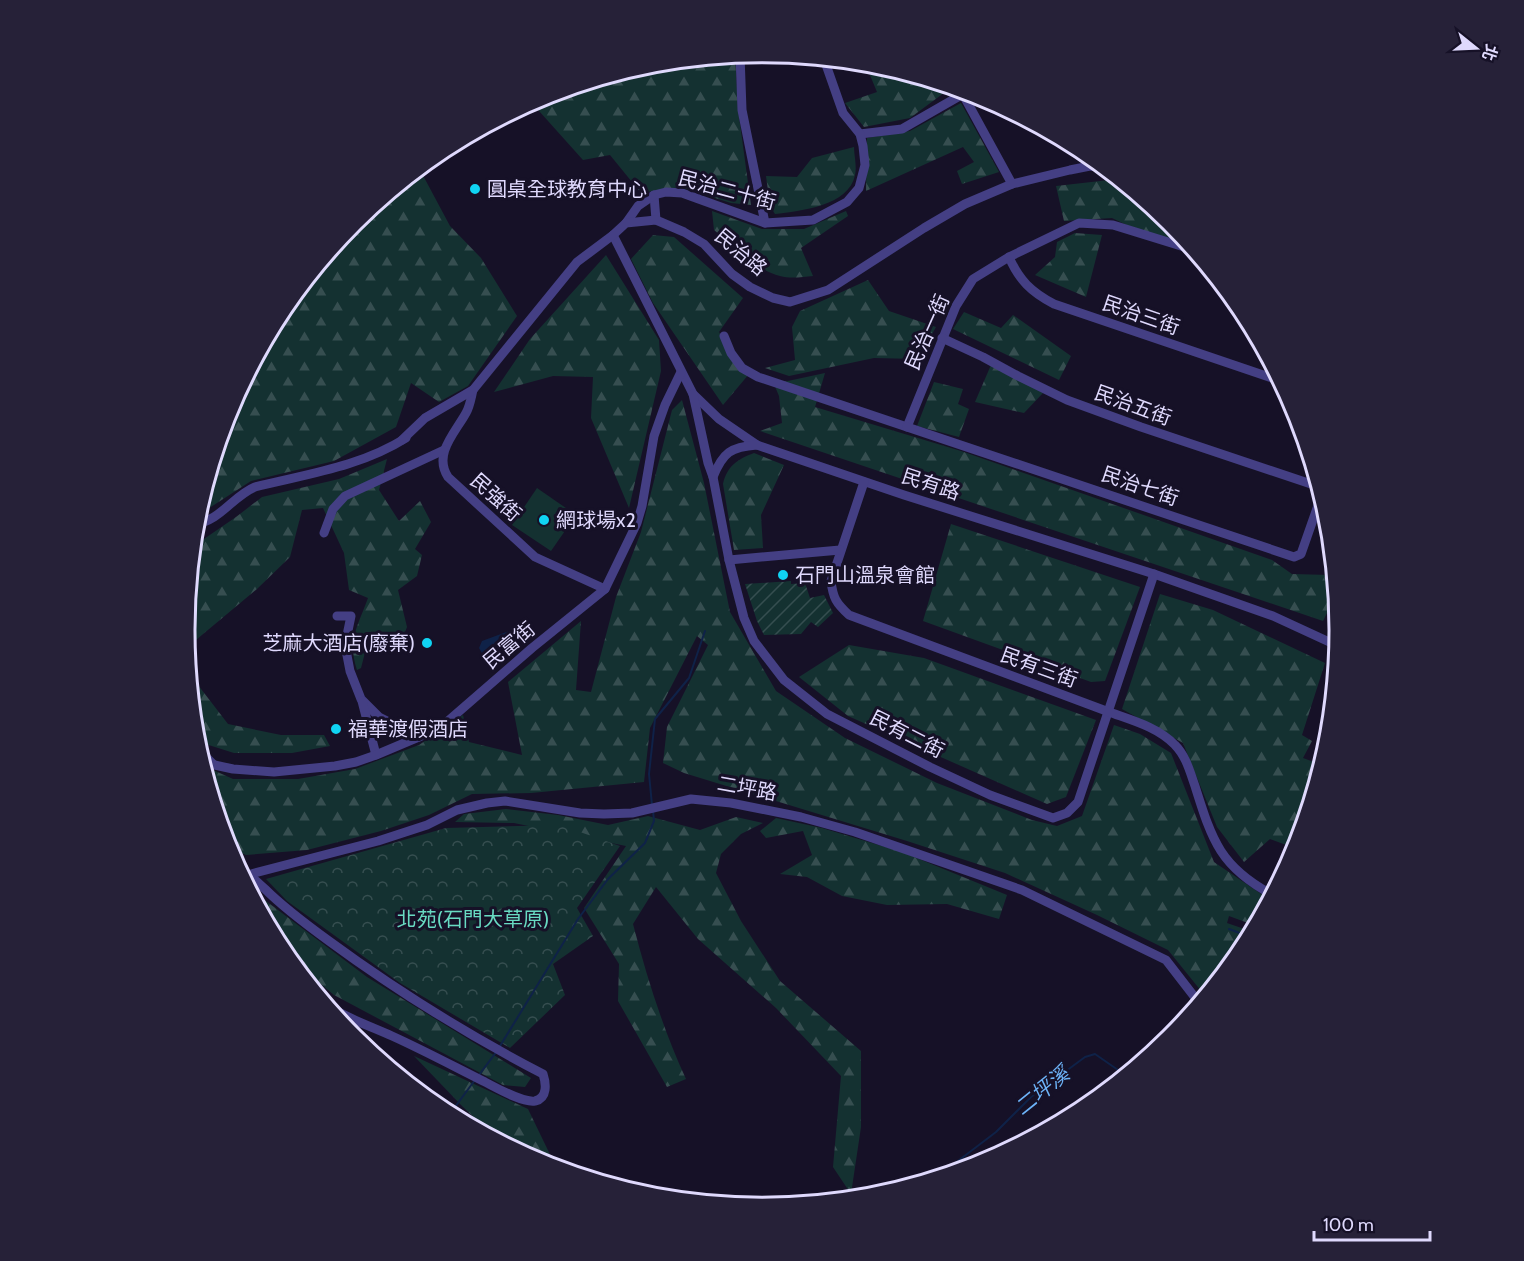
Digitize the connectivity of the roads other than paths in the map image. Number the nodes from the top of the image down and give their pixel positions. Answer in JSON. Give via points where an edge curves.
{"nodes":[{"id":1,"x":740,"y":64,"type":"edge"},
{"id":2,"x":827,"y":67,"type":"edge"},
{"id":3,"x":954,"y":97,"type":"edge"},
{"id":4,"x":967,"y":102,"type":"edge"},
{"id":5,"x":860,"y":134,"type":"junction"},
{"id":6,"x":1088,"y":166,"type":"edge"},
{"id":7,"x":1012,"y":184,"type":"junction"},
{"id":8,"x":654,"y":195,"type":"junction"},
{"id":9,"x":657,"y":220,"type":"junction"},
{"id":10,"x":626,"y":223,"type":"junction"},
{"id":11,"x":765,"y":223,"type":"junction"},
{"id":12,"x":613,"y":235,"type":"junction"},
{"id":13,"x":1179,"y":245,"type":"edge"},
{"id":14,"x":1009,"y":257,"type":"junction"},
{"id":15,"x":724,"y":336,"type":"dead end"},
{"id":16,"x":942,"y":338,"type":"junction"},
{"id":17,"x":681,"y":372,"type":"junction"},
{"id":18,"x":1269,"y":377,"type":"edge"},
{"id":19,"x":473,"y":390,"type":"junction"},
{"id":20,"x":693,"y":394,"type":"junction"},
{"id":21,"x":906,"y":427,"type":"junction"},
{"id":22,"x":757,"y":445,"type":"junction"},
{"id":23,"x":444,"y":450,"type":"junction"},
{"id":24,"x":713,"y":477,"type":"junction"},
{"id":25,"x":864,"y":482,"type":"junction"},
{"id":26,"x":1310,"y":484,"type":"edge"},
{"id":27,"x":1316,"y":510,"type":"edge"},
{"id":28,"x":205,"y":522,"type":"edge"},
{"id":29,"x":324,"y":533,"type":"dead end"},
{"id":30,"x":840,"y":550,"type":"junction"},
{"id":31,"x":729,"y":560,"type":"junction"},
{"id":32,"x":1154,"y":574,"type":"junction"},
{"id":33,"x":605,"y":589,"type":"junction"},
{"id":34,"x":337,"y":616,"type":"dead end"},
{"id":35,"x":1329,"y":642,"type":"edge"},
{"id":36,"x":361,"y":699,"type":"junction"},
{"id":37,"x":1109,"y":712,"type":"junction"},
{"id":38,"x":419,"y":737,"type":"junction"},
{"id":39,"x":376,"y":755,"type":"junction"},
{"id":40,"x":210,"y":761,"type":"edge"},
{"id":41,"x":213,"y":764,"type":"joint"},
{"id":42,"x":251,"y":874,"type":"joint"},
{"id":43,"x":1265,"y":891,"type":"edge"},
{"id":44,"x":1195,"y":997,"type":"edge"},
{"id":45,"x":346,"y":1017,"type":"edge"}],
"edges":[{"from":1,"to":11,"type":"street","via":[[742,110]]},
{"from":2,"to":5,"type":"street","name":"民治二十街","via":[[843,113]]},
{"from":3,"to":5,"type":"street","via":[[902,129]]},
{"from":4,"to":7,"type":"street"},
{"from":5,"to":11,"type":"street","name":"民治二十街","via":[[865,165],[859,188],[847,202],[813,220]]},
{"from":6,"to":7,"type":"street","name":"民治路"},
{"from":7,"to":9,"type":"street","name":"民治路","via":[[965,204],[828,290],[790,302],[750,287],[704,244]]},
{"from":8,"to":9,"type":"street"},
{"from":8,"to":10,"type":"street","name":"民治二十街","via":[[638,206]]},
{"from":8,"to":11,"type":"street","name":"民治二十街","via":[[682,194]]},
{"from":9,"to":10,"type":"street","name":"民治路"},
{"from":10,"to":12,"type":"street"},
{"from":12,"to":17,"type":"street","name":"民有路"},
{"from":12,"to":19,"type":"street","via":[[577,262]]},
{"from":13,"to":14,"type":"street","name":"民治一街","via":[[1113,225],[1079,223]]},
{"from":14,"to":16,"type":"street","name":"民治一街","via":[[973,279]]},
{"from":14,"to":18,"type":"street","name":"民治三街","via":[[1031,290],[1053,304]]},
{"from":15,"to":21,"type":"street","via":[[742,368],[759,377]]},
{"from":16,"to":21,"type":"street","name":"民治一街"},
{"from":16,"to":26,"type":"street","name":"民治五街","via":[[1067,400]]},
{"from":17,"to":20,"type":"street","name":"民有路"},
{"from":17,"to":33,"type":"street","name":"民富街","via":[[654,436],[637,523]]},
{"from":19,"to":23,"type":"street","via":[[468,410]]},
{"from":19,"to":28,"type":"street","via":[[389,449],[340,468],[247,490]]},
{"from":20,"to":22,"type":"street","name":"民有路"},
{"from":20,"to":24,"type":"street","name":"民有二街"},
{"from":21,"to":27,"type":"street","name":"民治七街","via":[[1294,557],[1301,554]]},
{"from":22,"to":24,"type":"street","via":[[738,446],[728,452]]},
{"from":22,"to":25,"type":"street","name":"民有路"},
{"from":23,"to":29,"type":"street","via":[[345,496],[333,510]]},
{"from":23,"to":33,"type":"street","name":"民強街","via":[[442,469],[447,477],[535,557]]},
{"from":24,"to":31,"type":"street","name":"民有二街"},
{"from":25,"to":30,"type":"street","name":"民有三街"},
{"from":25,"to":32,"type":"street","name":"民有路"},
{"from":30,"to":31,"type":"street"},
{"from":30,"to":37,"type":"street","name":"民有三街","via":[[831,580],[837,605],[849,615]]},
{"from":31,"to":37,"type":"street","name":"民有二街","via":[[754,641],[784,680],[827,714],[990,795],[1053,818],[1067,813],[1078,802]]},
{"from":32,"to":35,"type":"street","name":"民有路","via":[[1273,616]]},
{"from":32,"to":37,"type":"street","name":"民有二街"},
{"from":33,"to":38,"type":"street","name":"民富街","via":[[440,728]]},
{"from":34,"to":36,"type":"street","via":[[351,616],[345,645]]},
{"from":36,"to":38,"type":"street","via":[[379,717]]},
{"from":36,"to":39,"type":"street"},
{"from":37,"to":43,"type":"street","name":"民有三街","via":[[1151,728],[1176,746],[1188,765],[1210,833],[1226,860],[1250,883]]},
{"from":38,"to":39,"type":"street","name":"民富街"},
{"from":39,"to":41,"type":"street","name":"民富街","via":[[335,766],[274,772]]},
{"from":40,"to":41,"type":"street"},
{"from":42,"to":44,"type":"street","name":"二坪路","via":[[378,841],[428,825],[457,810],[487,803],[505,801],[604,814],[632,813],[691,799],[730,802],[855,832],[1022,890],[1166,960]]},
{"from":42,"to":45,"type":"street","via":[[326,939],[389,985],[543,1074],[545,1092],[533,1102],[509,1094]]}]}
